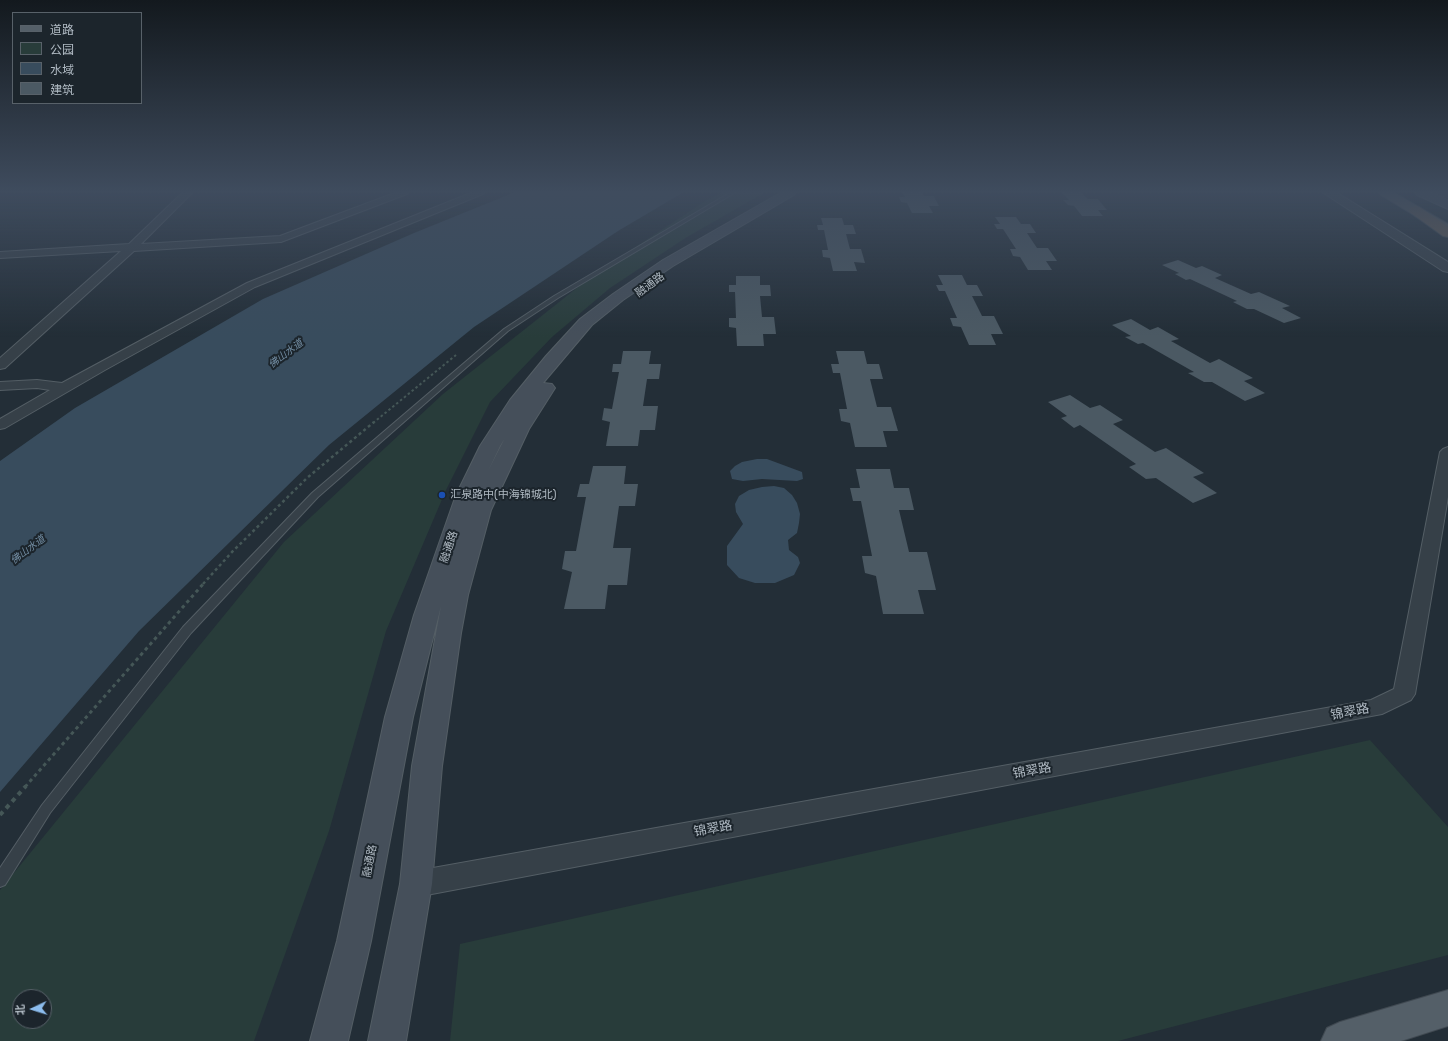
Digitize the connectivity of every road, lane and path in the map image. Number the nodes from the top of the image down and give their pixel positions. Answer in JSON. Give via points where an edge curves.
{"nodes":[{"id":1,"x":139,"y":241,"type":"edge"},
{"id":2,"x":252,"y":241,"type":"edge"},
{"id":3,"x":360,"y":241,"type":"edge"},
{"id":4,"x":652,"y":241,"type":"edge"},
{"id":5,"x":707,"y":241,"type":"edge"},
{"id":6,"x":719,"y":241,"type":"edge"},
{"id":7,"x":1406,"y":241,"type":"edge"},
{"id":8,"x":132,"y":247,"type":"junction"},
{"id":9,"x":0,"y":254,"type":"edge"},
{"id":10,"x":1448,"y":268,"type":"edge"},
{"id":11,"x":0,"y":364,"type":"edge"},
{"id":12,"x":0,"y":386,"type":"edge"},
{"id":13,"x":64,"y":387,"type":"junction"},
{"id":14,"x":0,"y":426,"type":"edge"},
{"id":15,"x":1448,"y":452,"type":"edge"},
{"id":16,"x":0,"y":880,"type":"edge"},
{"id":17,"x":416,"y":884,"type":"junction"},
{"id":18,"x":1448,"y":1008,"type":"edge"},
{"id":19,"x":329,"y":1041,"type":"edge"},
{"id":20,"x":387,"y":1041,"type":"edge"},
{"id":21,"x":1340,"y":1041,"type":"edge"}],
"edges":[{"from":1,"to":8,"type":"street"},
{"from":2,"to":8,"type":"street"},
{"from":3,"to":13,"type":"street","via":[[251,285]]},
{"from":4,"to":16,"type":"lane","via":[[506,330],[315,495],[186,630],[46,809]]},
{"from":5,"to":19,"type":"main road","name":"融通路","via":[[668,263],[586,322],[517,404],[490,446],[467,495],[426,615],[399,717],[354,941]]},
{"from":6,"to":17,"type":"main road","name":"融通路","via":[[652,282],[610,316],[573,353],[519,429],[480,510],[448,633],[427,766]]},
{"from":7,"to":10,"type":"street"},
{"from":8,"to":9,"type":"street"},
{"from":8,"to":11,"type":"street"},
{"from":12,"to":13,"type":"street","via":[[37,384]]},
{"from":13,"to":14,"type":"street"},
{"from":15,"to":17,"type":"street","name":"锦翠路","via":[[1404,694],[1374,708]]},
{"from":17,"to":20,"type":"main road","name":"融通路"},
{"from":18,"to":21,"type":"main road"}]}
